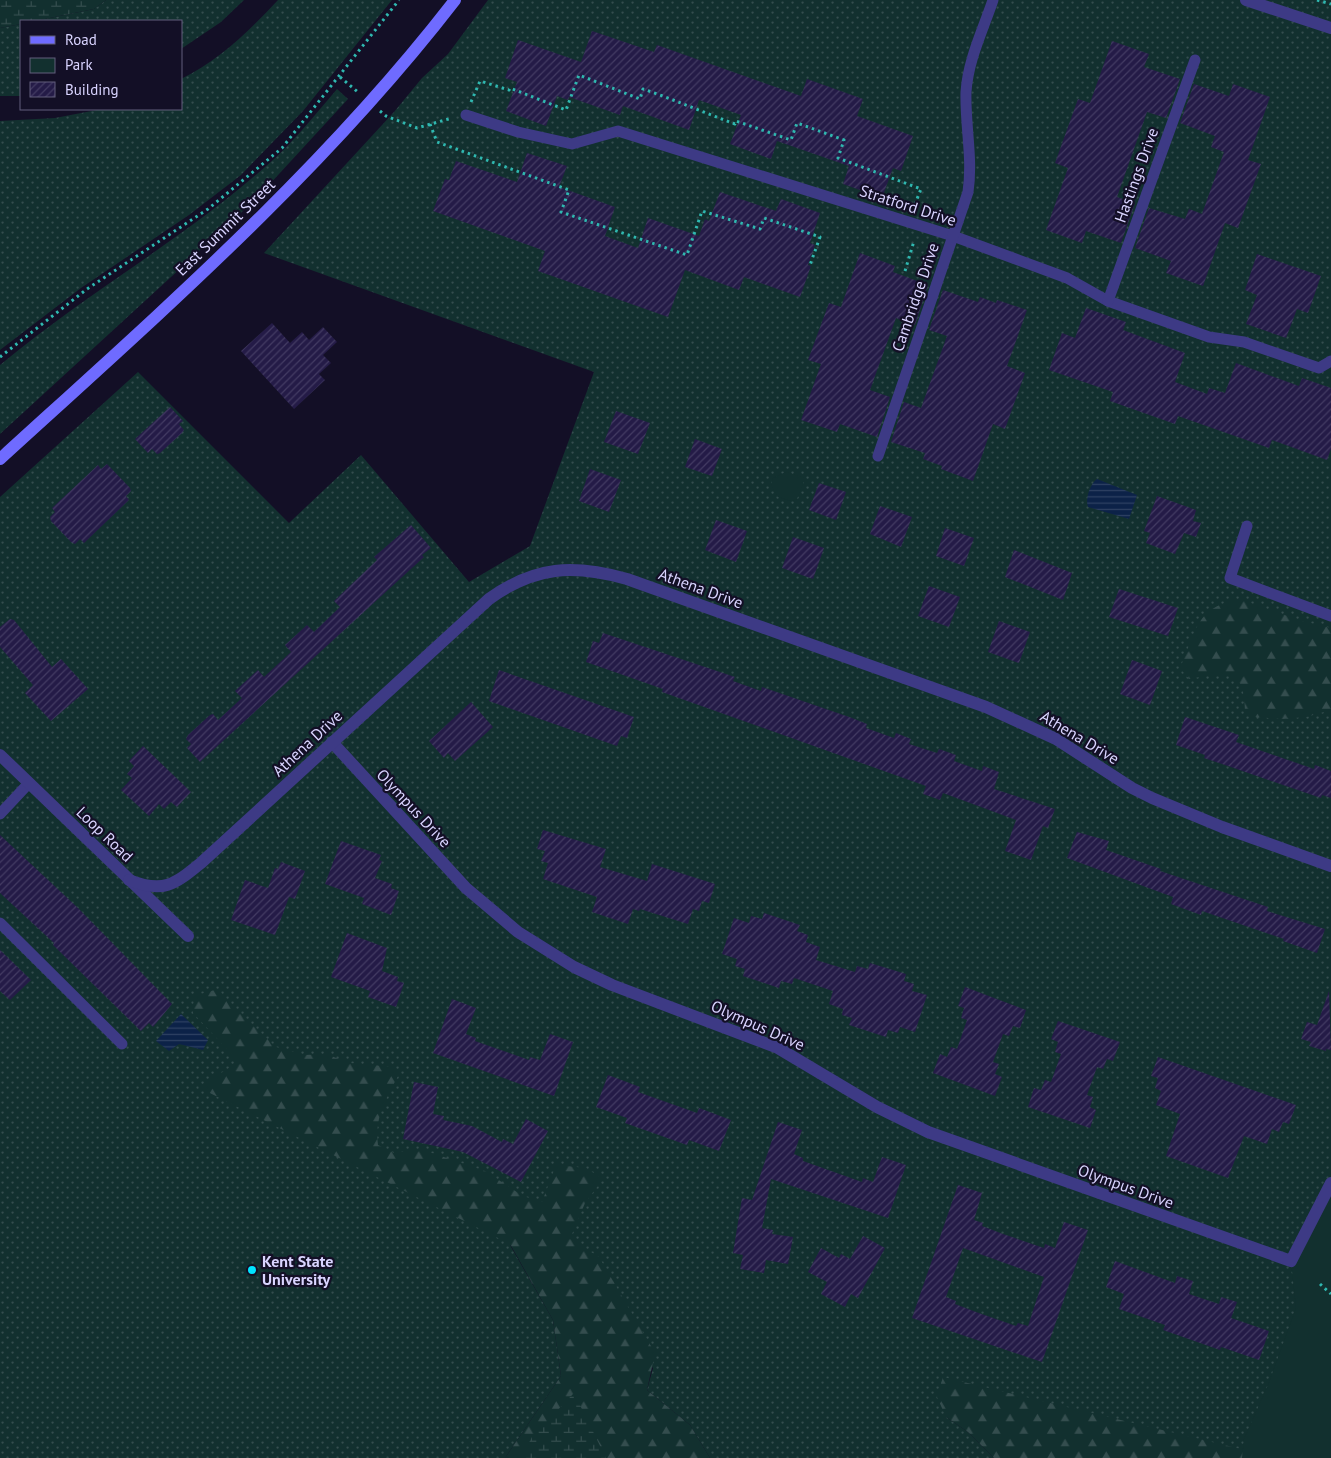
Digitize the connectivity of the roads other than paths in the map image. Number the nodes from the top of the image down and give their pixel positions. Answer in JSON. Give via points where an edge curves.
{"nodes":[{"id":1,"x":455,"y":0,"type":"edge"},
{"id":2,"x":993,"y":0,"type":"edge"},
{"id":3,"x":1246,"y":0,"type":"edge"},
{"id":4,"x":1331,"y":28,"type":"edge"},
{"id":5,"x":1195,"y":60,"type":"dead end"},
{"id":6,"x":466,"y":114,"type":"road end"},
{"id":7,"x":953,"y":236,"type":"junction"},
{"id":8,"x":1108,"y":301,"type":"junction"},
{"id":9,"x":1331,"y":361,"type":"edge"},
{"id":10,"x":878,"y":456,"type":"dead end"},
{"id":11,"x":0,"y":459,"type":"edge"},
{"id":12,"x":1246,"y":526,"type":"dead end"},
{"id":13,"x":1331,"y":616,"type":"edge"},
{"id":14,"x":332,"y":742,"type":"junction"},
{"id":15,"x":0,"y":755,"type":"edge"},
{"id":16,"x":29,"y":784,"type":"junction"},
{"id":17,"x":0,"y":814,"type":"edge"},
{"id":18,"x":1331,"y":866,"type":"edge"},
{"id":19,"x":129,"y":880,"type":"junction"},
{"id":20,"x":0,"y":922,"type":"edge"},
{"id":21,"x":188,"y":936,"type":"dead end"},
{"id":22,"x":122,"y":1044,"type":"dead end"},
{"id":23,"x":1331,"y":1183,"type":"edge"}],
"edges":[{"from":1,"to":11,"type":"main road","name":"East Summit Street","via":[[369,102],[277,200]]},
{"from":2,"to":7,"type":"lane","name":"Cambridge Drive","via":[[969,71],[966,92],[971,174]]},
{"from":3,"to":4,"type":"street"},
{"from":5,"to":8,"type":"lane","name":"Hastings Drive"},
{"from":6,"to":7,"type":"lane","name":"Stratford Drive","via":[[518,132],[572,144],[618,131]]},
{"from":7,"to":8,"type":"lane","name":"Stratford Drive","via":[[1067,278]]},
{"from":7,"to":10,"type":"lane","name":"Cambridge Drive"},
{"from":8,"to":9,"type":"lane","name":"Stratford Drive","via":[[1209,337],[1244,342],[1319,368]]},
{"from":12,"to":13,"type":"lane","via":[[1230,578]]},
{"from":14,"to":18,"type":"street","name":"Athena Drive","via":[[502,590],[545,572],[578,568],[635,582],[986,707],[1056,740],[1152,798]]},
{"from":14,"to":19,"type":"street","name":"Athena Drive","via":[[186,875],[171,884],[157,887]]},
{"from":14,"to":23,"type":"street","name":"Olympus Drive","via":[[478,899],[518,932],[574,967],[612,985],[778,1048],[877,1107],[928,1132],[1290,1261]]},
{"from":15,"to":16,"type":"street","name":"Loop Road"},
{"from":16,"to":17,"type":"lane"},
{"from":16,"to":19,"type":"street","name":"Loop Road"},
{"from":19,"to":21,"type":"street","name":"Loop Road"},
{"from":20,"to":22,"type":"lane"}]}
